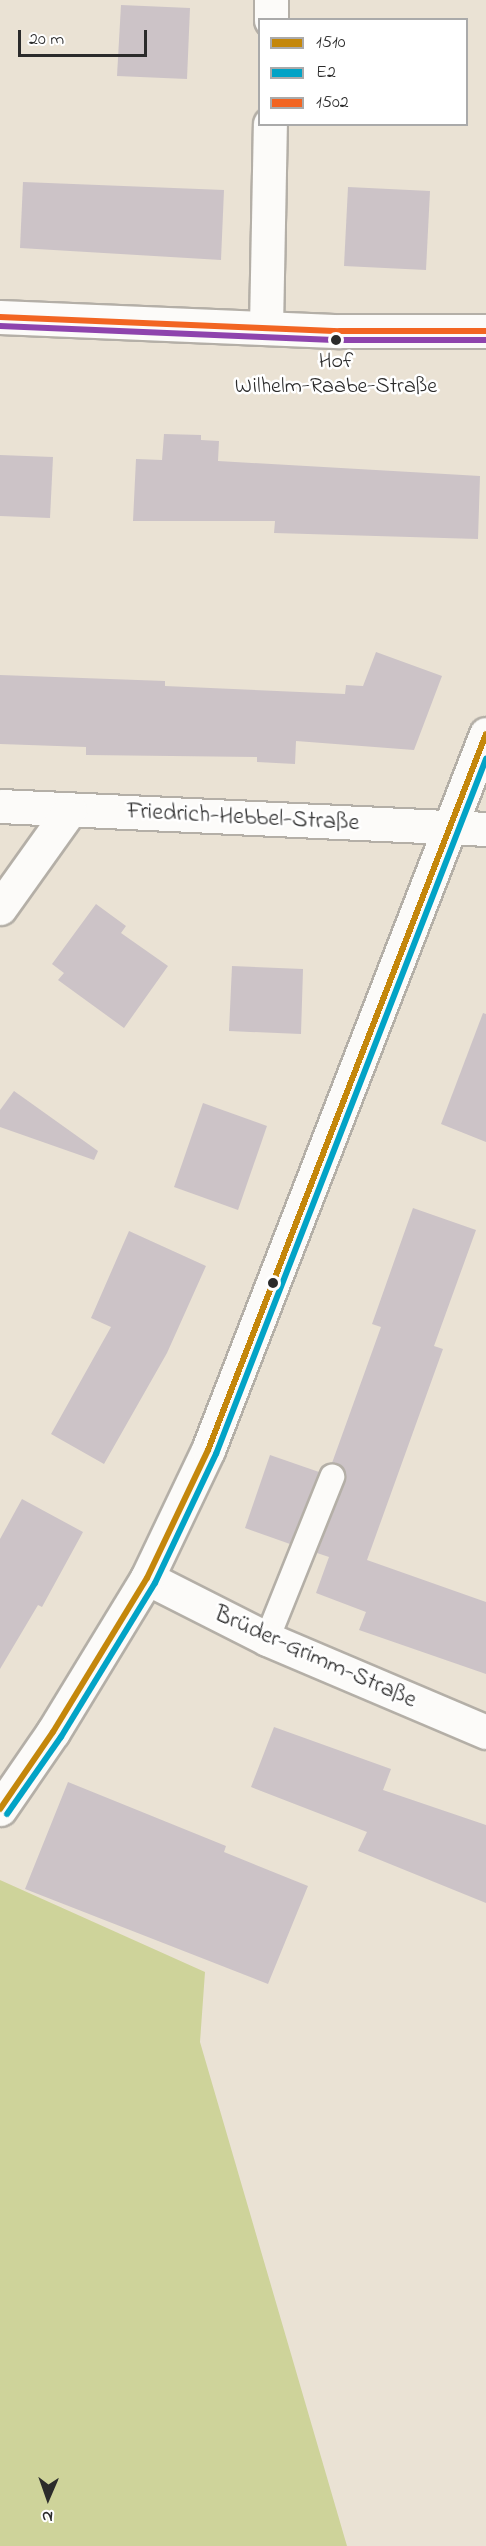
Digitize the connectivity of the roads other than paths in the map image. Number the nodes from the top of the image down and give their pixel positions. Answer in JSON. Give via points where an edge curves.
{"nodes":[{"id":1,"x":271,"y":0,"type":"edge"},
{"id":2,"x":271,"y":18,"type":"edge"},
{"id":3,"x":270,"y":126,"type":"edge"},
{"id":4,"x":0,"y":317,"type":"edge"},
{"id":5,"x":266,"y":327,"type":"junction"},
{"id":6,"x":486,"y":331,"type":"edge"},
{"id":7,"x":486,"y":735,"type":"edge"},
{"id":8,"x":0,"y":806,"type":"edge"},
{"id":9,"x":70,"y":810,"type":"junction"},
{"id":10,"x":452,"y":828,"type":"junction"},
{"id":11,"x":486,"y":829,"type":"edge"},
{"id":12,"x":0,"y":908,"type":"edge"},
{"id":13,"x":332,"y":1477,"type":"dead end"},
{"id":14,"x":147,"y":1578,"type":"junction"},
{"id":15,"x":267,"y":1639,"type":"junction"},
{"id":16,"x":486,"y":1732,"type":"edge"},
{"id":17,"x":0,"y":1809,"type":"edge"}],
"edges":[{"from":1,"to":2,"type":"street"},
{"from":3,"to":5,"type":"street"},
{"from":4,"to":5,"type":"street"},
{"from":5,"to":6,"type":"street"},
{"from":7,"to":10,"type":"street"},
{"from":8,"to":9,"type":"street","name":"Friedrich-Hebbel-Straße"},
{"from":9,"to":10,"type":"street","name":"Friedrich-Hebbel-Straße"},
{"from":9,"to":12,"type":"street"},
{"from":10,"to":11,"type":"street","name":"Friedrich-Hebbel-Straße"},
{"from":10,"to":14,"type":"street","via":[[208,1450]]},
{"from":13,"to":15,"type":"lane"},
{"from":14,"to":15,"type":"street","name":"Brüder-Grimm-Straße"},
{"from":14,"to":17,"type":"street","via":[[53,1732]]},
{"from":15,"to":16,"type":"street","name":"Brüder-Grimm-Straße"}]}
